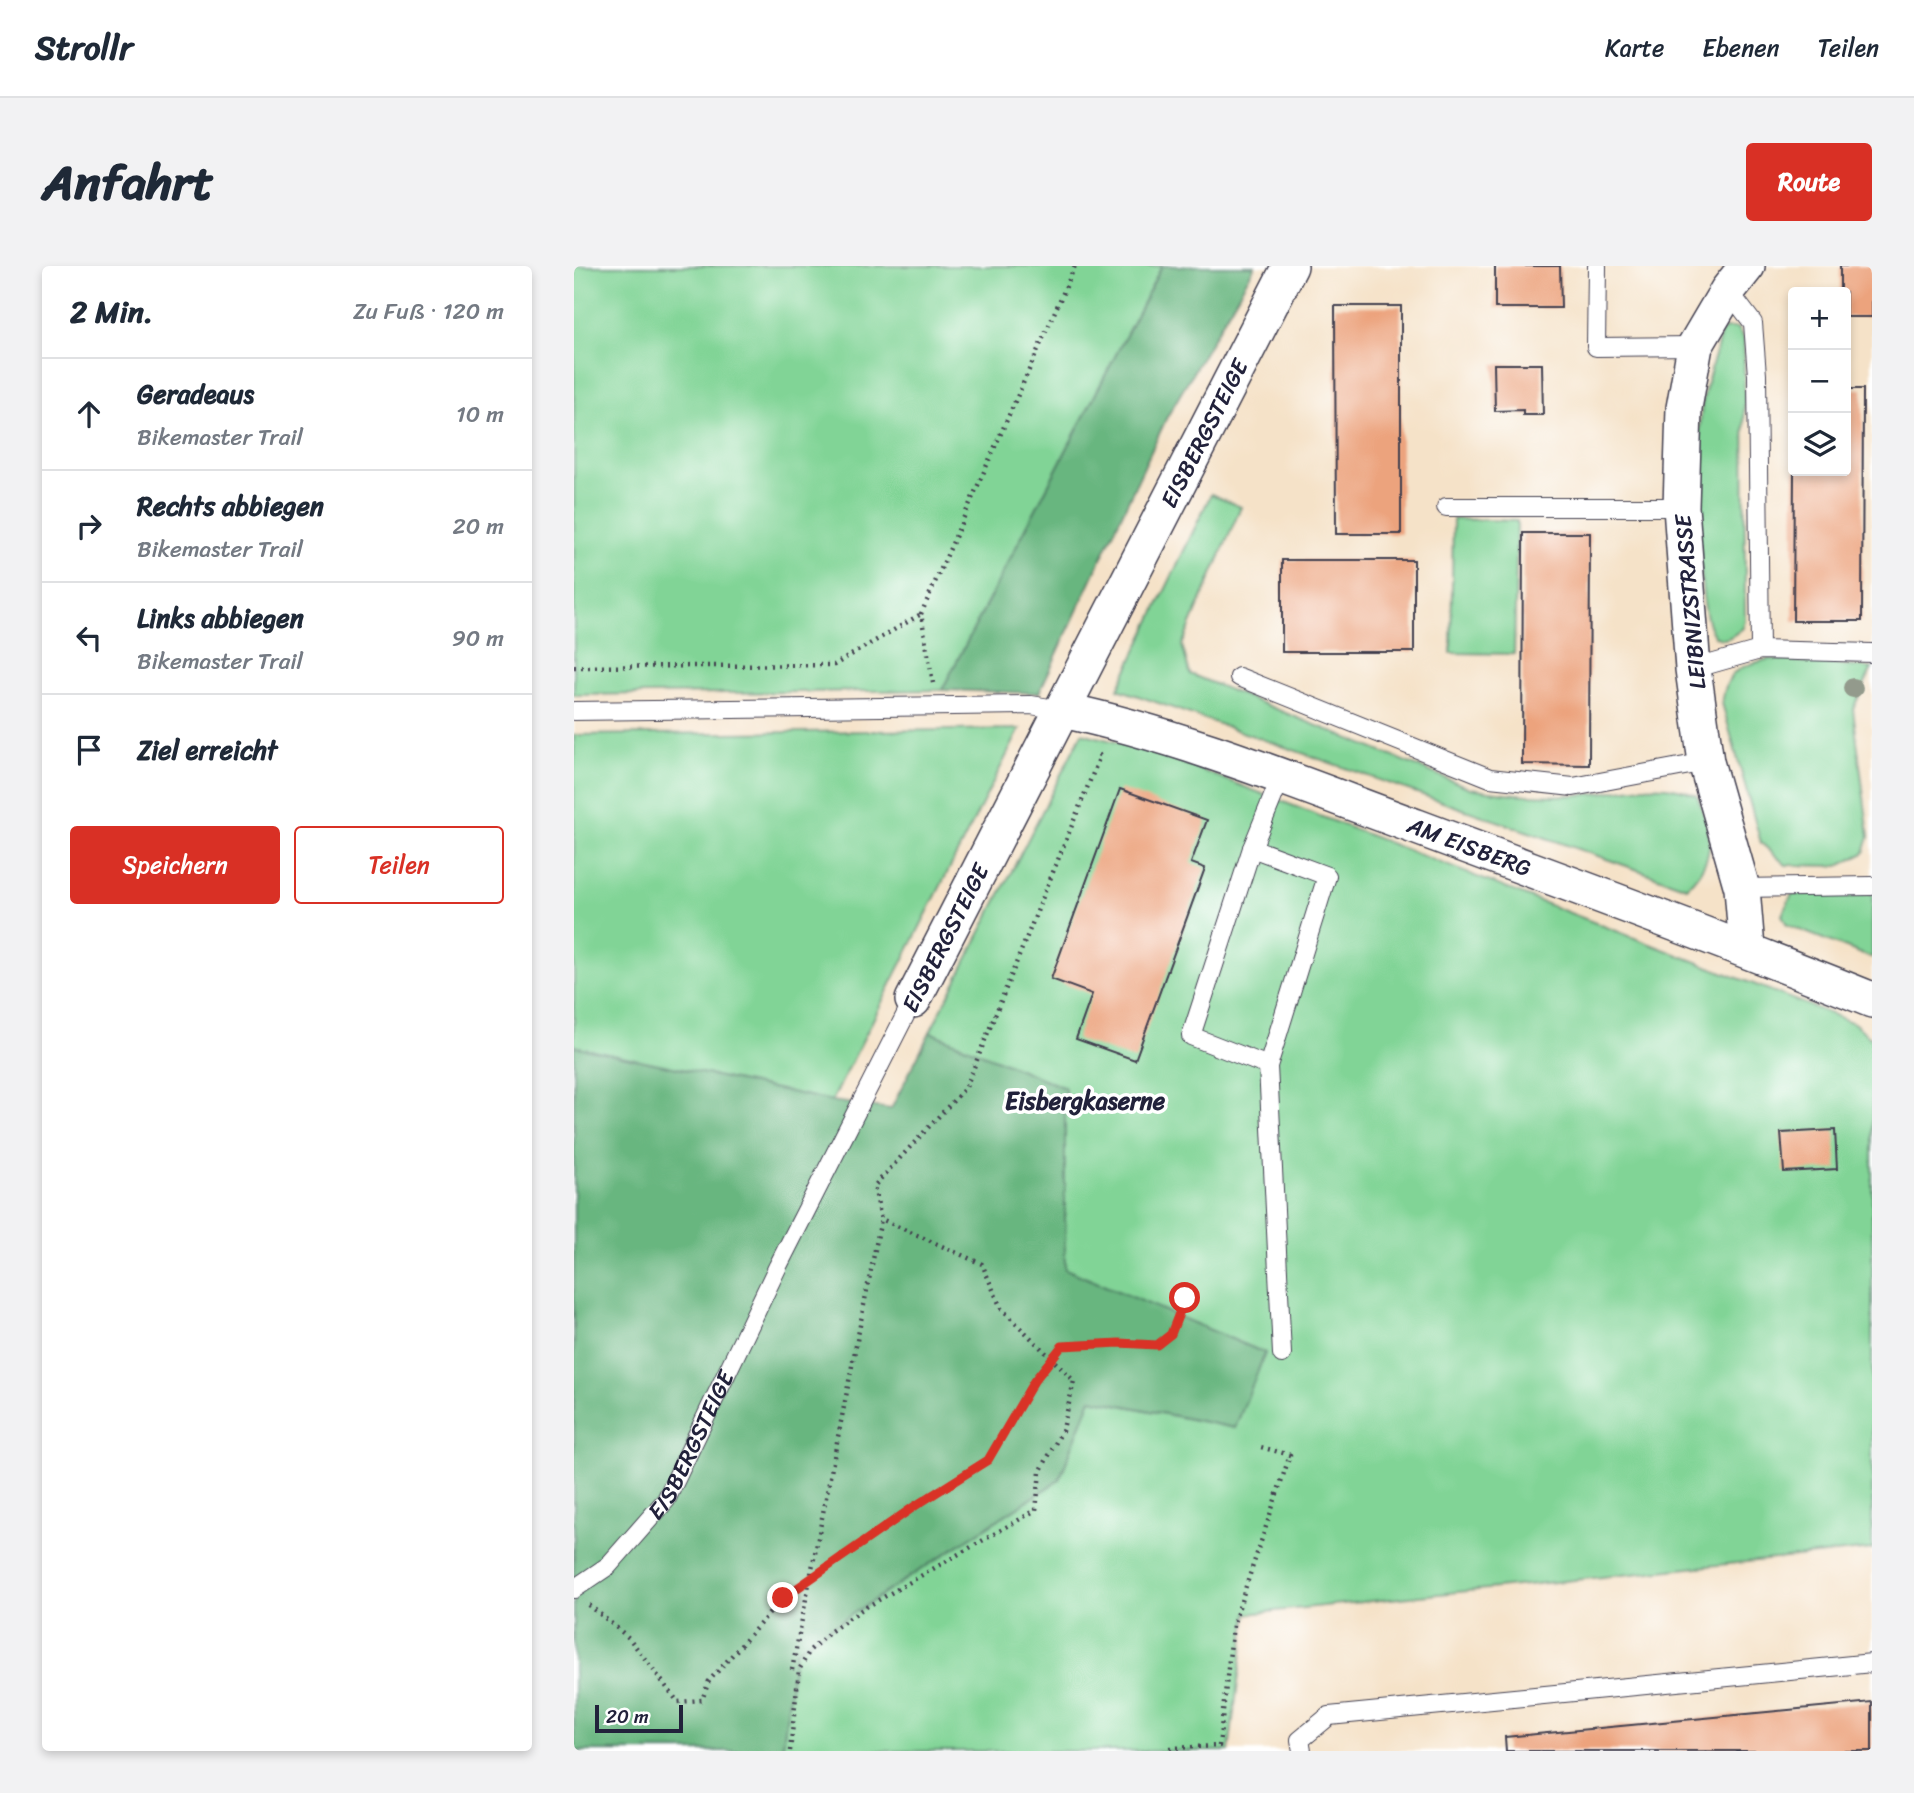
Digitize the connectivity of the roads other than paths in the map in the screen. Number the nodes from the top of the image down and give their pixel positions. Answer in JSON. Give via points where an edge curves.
{"nodes":[{"id":1,"x":1290,"y":266,"type":"edge"},
{"id":2,"x":1597,"y":266,"type":"edge"},
{"id":3,"x":1737,"y":278,"type":"edge"},
{"id":4,"x":1695,"y":346,"type":"junction"},
{"id":5,"x":1682,"y":506,"type":"junction"},
{"id":6,"x":1446,"y":508,"type":"dead end"},
{"id":7,"x":1760,"y":650,"type":"junction"},
{"id":8,"x":1872,"y":653,"type":"edge"},
{"id":9,"x":1693,"y":668,"type":"junction"},
{"id":10,"x":1239,"y":677,"type":"dead end"},
{"id":11,"x":1062,"y":710,"type":"junction"},
{"id":12,"x":574,"y":712,"type":"edge"},
{"id":13,"x":1706,"y":762,"type":"junction"},
{"id":14,"x":1281,"y":777,"type":"junction"},
{"id":15,"x":1252,"y":848,"type":"junction"},
{"id":16,"x":1872,"y":886,"type":"edge"},
{"id":17,"x":1742,"y":888,"type":"junction"},
{"id":18,"x":1747,"y":949,"type":"junction"},
{"id":19,"x":913,"y":1000,"type":"joint"},
{"id":20,"x":1872,"y":1000,"type":"edge"},
{"id":21,"x":1268,"y":1066,"type":"junction"},
{"id":22,"x":1282,"y":1354,"type":"dead end"},
{"id":23,"x":579,"y":1595,"type":"edge"},
{"id":24,"x":1872,"y":1663,"type":"edge"},
{"id":25,"x":1302,"y":1751,"type":"edge"}],
"edges":[{"from":1,"to":11,"type":"street","name":"EISBERGSTEIGE"},
{"from":2,"to":4,"type":"lane","via":[[1596,347]]},
{"from":3,"to":4,"type":"street","name":"LEIBNIZSTRASSE"},
{"from":3,"to":7,"type":"lane","via":[[1753,323],[1757,375]]},
{"from":4,"to":5,"type":"street","name":"LEIBNIZSTRASSE","via":[[1684,408]]},
{"from":5,"to":6,"type":"lane"},
{"from":5,"to":9,"type":"street","name":"LEIBNIZSTRASSE"},
{"from":7,"to":8,"type":"lane"},
{"from":7,"to":9,"type":"lane"},
{"from":9,"to":13,"type":"street","name":"LEIBNIZSTRASSE"},
{"from":10,"to":13,"type":"lane","via":[[1490,778],[1573,787]]},
{"from":11,"to":12,"type":"lane","via":[[1031,705]]},
{"from":11,"to":14,"type":"street","name":"AM EISBERG","via":[[1131,724]]},
{"from":11,"to":19,"type":"street","name":"EISBERGSTEIGE"},
{"from":13,"to":17,"type":"street","name":"LEIBNIZSTRASSE"},
{"from":14,"to":15,"type":"lane"},
{"from":14,"to":18,"type":"street","name":"AM EISBERG"},
{"from":15,"to":21,"type":"lane","via":[[1327,876]]},
{"from":15,"to":21,"type":"lane","via":[[1191,1036]]},
{"from":16,"to":17,"type":"lane"},
{"from":17,"to":18,"type":"street","name":"LEIBNIZSTRASSE"},
{"from":18,"to":20,"type":"street","name":"AM EISBERG"},
{"from":19,"to":23,"type":"lane","name":"EISBERGSTEIGE","via":[[666,1500]]},
{"from":21,"to":22,"type":"lane"},
{"from":24,"to":25,"type":"lane","via":[[1329,1716],[1300,1740]]}]}
